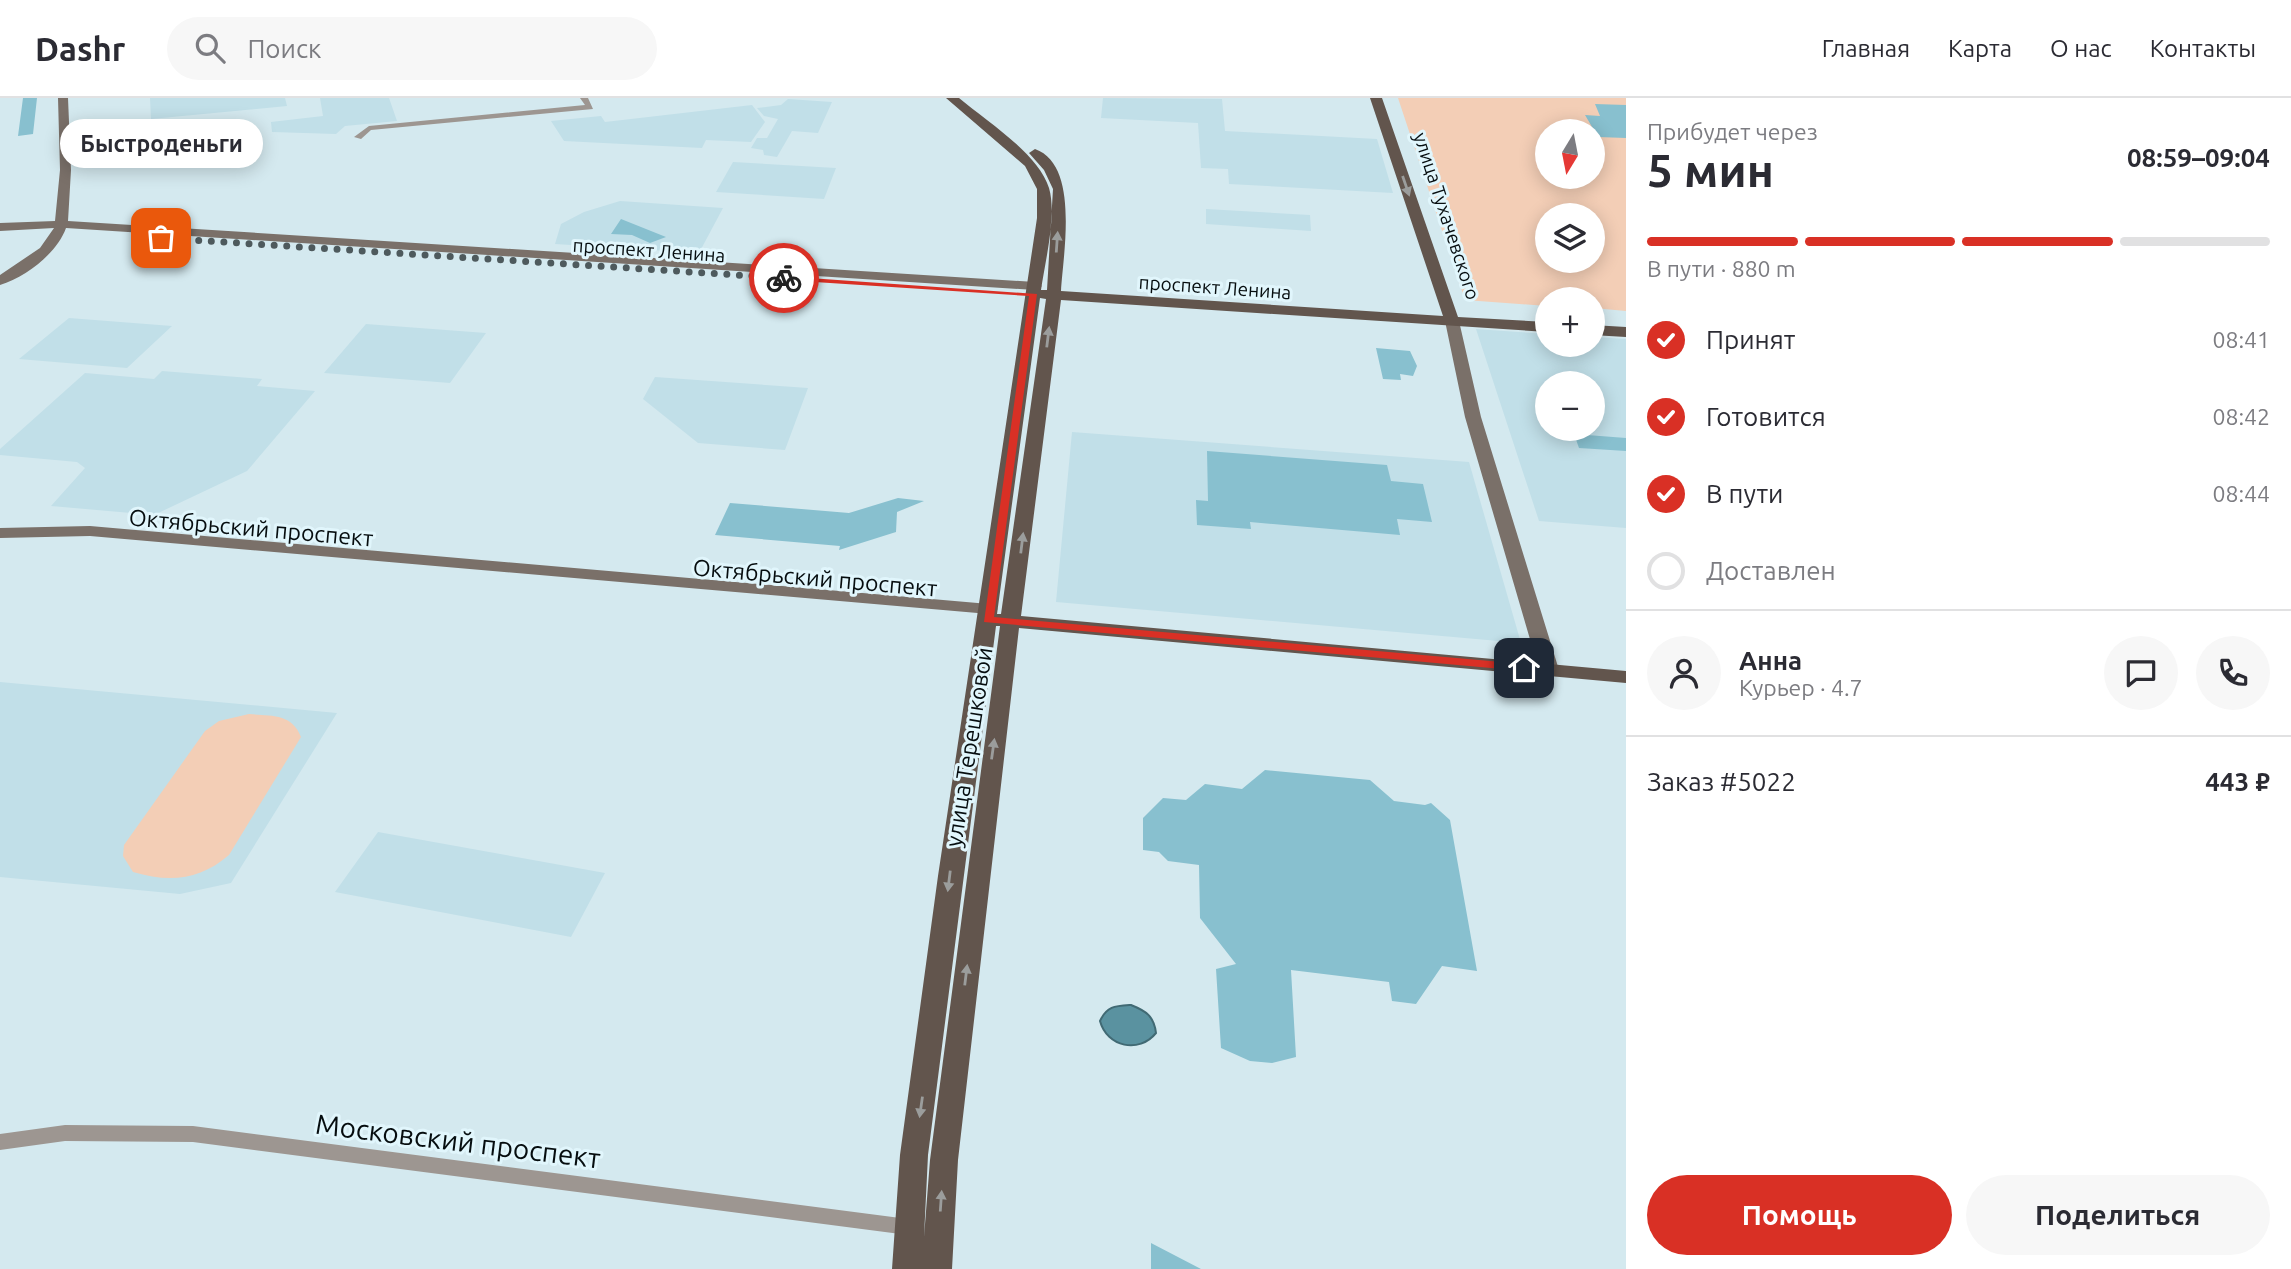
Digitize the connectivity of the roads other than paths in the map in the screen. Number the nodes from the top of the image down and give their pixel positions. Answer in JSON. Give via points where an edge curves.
{"nodes":[{"id":1,"x":63,"y":98,"type":"edge"},
{"id":2,"x":584,"y":98,"type":"edge"},
{"id":3,"x":952,"y":98,"type":"edge"},
{"id":4,"x":968,"y":98,"type":"edge"},
{"id":5,"x":1376,"y":98,"type":"edge"},
{"id":6,"x":1386,"y":98,"type":"edge"},
{"id":7,"x":358,"y":137,"type":"dead end"},
{"id":8,"x":0,"y":227,"type":"edge"},
{"id":9,"x":60,"y":228,"type":"junction"},
{"id":10,"x":0,"y":233,"type":"edge"},
{"id":11,"x":711,"y":265,"type":"junction"},
{"id":12,"x":668,"y":271,"type":"junction"},
{"id":13,"x":0,"y":281,"type":"edge"},
{"id":14,"x":1034,"y":290,"type":"junction"},
{"id":15,"x":1054,"y":291,"type":"junction"},
{"id":16,"x":1453,"y":315,"type":"junction"},
{"id":17,"x":1535,"y":318,"type":"edge"},
{"id":18,"x":1605,"y":322,"type":"edge"},
{"id":19,"x":1626,"y":323,"type":"edge"},
{"id":20,"x":1535,"y":325,"type":"edge"},
{"id":21,"x":1605,"y":331,"type":"edge"},
{"id":22,"x":1626,"y":332,"type":"edge"},
{"id":23,"x":0,"y":533,"type":"edge"},
{"id":24,"x":0,"y":540,"type":"edge"},
{"id":25,"x":1000,"y":615,"type":"junction"},
{"id":26,"x":1547,"y":665,"type":"junction"},
{"id":27,"x":1626,"y":666,"type":"edge"},
{"id":28,"x":1626,"y":677,"type":"edge"},
{"id":29,"x":0,"y":1142,"type":"edge"},
{"id":30,"x":908,"y":1227,"type":"junction"},
{"id":31,"x":907,"y":1269,"type":"edge"},
{"id":32,"x":937,"y":1269,"type":"edge"}],
"edges":[{"from":1,"to":9,"type":"main road"},
{"from":2,"to":7,"type":"street","via":[[590,107],[369,128]]},
{"from":3,"to":14,"type":"main road","name":"улица Терешковой","via":[[1025,159],[1041,182],[1044,218]]},
{"from":15,"to":4,"type":"main road","name":"улица Терешковой","one_way":true,"via":[[1060,207],[1054,176],[1041,158]]},
{"from":5,"to":16,"type":"main road","name":"улица Тухачевского","one_way":true},
{"from":6,"to":16,"type":"main road","name":"улица Тухачевского","via":[[1420,188]]},
{"from":8,"to":9,"type":"main road","name":"проспект Ленина"},
{"from":9,"to":10,"type":"main road","name":"проспект Ленина"},
{"from":9,"to":11,"type":"main road","name":"проспект Ленина"},
{"from":9,"to":12,"type":"main road","name":"проспект Ленина"},
{"from":9,"to":13,"type":"main road","via":[[48,247]]},
{"from":11,"to":12,"type":"main road"},
{"from":11,"to":14,"type":"main road","name":"проспект Ленина"},
{"from":12,"to":14,"type":"main road","name":"проспект Ленина"},
{"from":14,"to":15,"type":"main road","name":"проспект Ленина"},
{"from":14,"to":25,"type":"main road","name":"улица Терешковой"},
{"from":15,"to":16,"type":"main road","name":"проспект Ленина"},
{"from":25,"to":15,"type":"main road","name":"улица Терешковой","one_way":true},
{"from":16,"to":17,"type":"main road","name":"проспект Ленина"},
{"from":16,"to":20,"type":"main road","name":"проспект Ленина"},
{"from":16,"to":26,"type":"main road","via":[[1474,417]]},
{"from":18,"to":19,"type":"main road"},
{"from":21,"to":22,"type":"main road"},
{"from":23,"to":25,"type":"main road","name":"Октябрьский проспект","via":[[90,531]]},
{"from":24,"to":25,"type":"main road","name":"Октябрьский проспект","via":[[83,540]]},
{"from":25,"to":26,"type":"main road","name":"Октябрьский проспект"},
{"from":25,"to":30,"type":"main road","name":"улица Терешковой","one_way":true,"via":[[950,876]]},
{"from":32,"to":25,"type":"main road","name":"улица Терешковой","one_way":true,"via":[[948,1127],[988,787]]},
{"from":26,"to":27,"type":"main road","name":"Октябрьский проспект"},
{"from":26,"to":28,"type":"main road","name":"Октябрьский проспект"},
{"from":29,"to":30,"type":"street","name":"Московский проспект","via":[[65,1133],[193,1135]]},
{"from":30,"to":31,"type":"main road","name":"улица Терешковой"}]}
